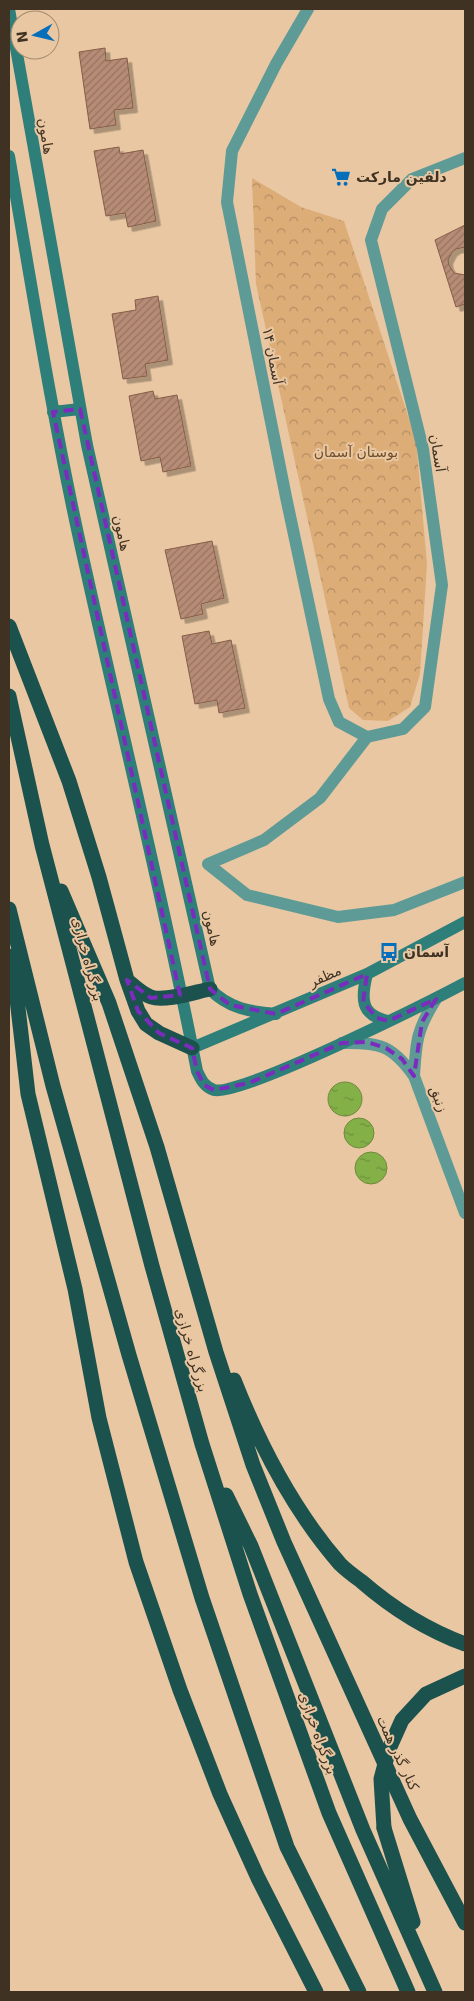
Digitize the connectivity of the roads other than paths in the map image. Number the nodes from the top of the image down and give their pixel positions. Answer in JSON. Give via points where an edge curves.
{"nodes":[{"id":1,"x":9,"y":9,"type":"edge"},
{"id":2,"x":308,"y":9,"type":"edge"},
{"id":3,"x":9,"y":156,"type":"edge"},
{"id":4,"x":465,"y":158,"type":"edge"},
{"id":5,"x":80,"y":409,"type":"junction"},
{"id":6,"x":53,"y":412,"type":"junction"},
{"id":7,"x":9,"y":626,"type":"edge"},
{"id":8,"x":9,"y":696,"type":"edge"},
{"id":9,"x":367,"y":737,"type":"junction"},
{"id":10,"x":42,"y":845,"type":"junction"},
{"id":11,"x":465,"y":882,"type":"edge"},
{"id":12,"x":9,"y":909,"type":"edge"},
{"id":13,"x":465,"y":922,"type":"edge"},
{"id":14,"x":9,"y":925,"type":"edge"},
{"id":15,"x":367,"y":974,"type":"junction"},
{"id":16,"x":127,"y":980,"type":"junction"},
{"id":17,"x":465,"y":983,"type":"edge"},
{"id":18,"x":210,"y":989,"type":"junction"},
{"id":19,"x":180,"y":995,"type":"junction"},
{"id":20,"x":436,"y":999,"type":"junction"},
{"id":21,"x":276,"y":1014,"type":"junction"},
{"id":22,"x":388,"y":1020,"type":"junction"},
{"id":23,"x":342,"y":1043,"type":"junction"},
{"id":24,"x":192,"y":1048,"type":"junction"},
{"id":25,"x":414,"y":1076,"type":"junction"},
{"id":26,"x":465,"y":1213,"type":"edge"},
{"id":27,"x":196,"y":1287,"type":"junction"},
{"id":28,"x":202,"y":1444,"type":"junction"},
{"id":29,"x":465,"y":1644,"type":"edge"},
{"id":30,"x":465,"y":1676,"type":"edge"},
{"id":31,"x":463,"y":1920,"type":"edge"},
{"id":32,"x":316,"y":1992,"type":"edge"},
{"id":33,"x":359,"y":1992,"type":"edge"},
{"id":34,"x":408,"y":1992,"type":"edge"},
{"id":35,"x":435,"y":1992,"type":"edge"}],
"edges":[{"from":1,"to":5,"type":"street","name":"هامون"},
{"from":2,"to":9,"type":"street","name":"آسمان ۱۴","via":[[232,151],[227,202],[327,689],[339,722]]},
{"from":3,"to":6,"type":"street"},
{"from":4,"to":9,"type":"street","name":"آسمان","via":[[412,179],[382,209],[371,240],[423,448],[442,585],[425,707],[403,728]]},
{"from":5,"to":6,"type":"street"},
{"from":5,"to":18,"type":"street","name":"هامون"},
{"from":6,"to":19,"type":"street"},
{"from":7,"to":16,"type":"highway","via":[[68,781]]},
{"from":8,"to":10,"type":"highway","name":"بزرگراه خرازی"},
{"from":9,"to":11,"type":"street","via":[[320,798],[264,840],[208,864],[247,896],[338,917],[394,910]]},
{"from":10,"to":27,"type":"highway","via":[[109,1003],[157,1147]]},
{"from":10,"to":28,"type":"highway","name":"بزرگراه خرازی","via":[[147,1248]]},
{"from":12,"to":33,"type":"highway","via":[[61,1114],[202,1598],[287,1847]]},
{"from":13,"to":15,"type":"street","name":"مظفر"},
{"from":14,"to":32,"type":"highway","via":[[28,1094],[75,1289],[99,1418],[136,1562],[220,1794]]},
{"from":15,"to":21,"type":"street","name":"مظفر"},
{"from":15,"to":22,"type":"street","via":[[363,1002],[377,1018]]},
{"from":16,"to":19,"type":"highway","via":[[151,998]]},
{"from":16,"to":24,"type":"highway","via":[[146,1024]]},
{"from":17,"to":20,"type":"street"},
{"from":18,"to":19,"type":"highway"},
{"from":18,"to":21,"type":"street","via":[[230,1005],[251,1012]]},
{"from":19,"to":24,"type":"street"},
{"from":20,"to":22,"type":"street"},
{"from":20,"to":25,"type":"street","via":[[422,1022],[416,1045]]},
{"from":21,"to":24,"type":"street","name":"مظفر"},
{"from":22,"to":23,"type":"street"},
{"from":23,"to":24,"type":"street","via":[[249,1083],[214,1090],[204,1085]]},
{"from":23,"to":25,"type":"street","name":"زنبق","via":[[367,1042],[386,1048],[402,1059]]},
{"from":25,"to":26,"type":"street","name":"زنبق"},
{"from":27,"to":29,"type":"highway","via":[[261,1443],[288,1494],[313,1529],[342,1565],[380,1598],[416,1621]]},
{"from":27,"to":31,"type":"highway","name":"کنار گذر همت","via":[[253,1465],[284,1542],[410,1819]]},
{"from":28,"to":34,"type":"highway","name":"بزرگراه خرازی","via":[[250,1594],[330,1813]]},
{"from":28,"to":35,"type":"highway","via":[[251,1546],[363,1830]]},
{"from":30,"to":35,"type":"highway","bridge":true,"via":[[426,1694],[402,1720],[389,1749],[381,1779],[384,1828]]}]}
